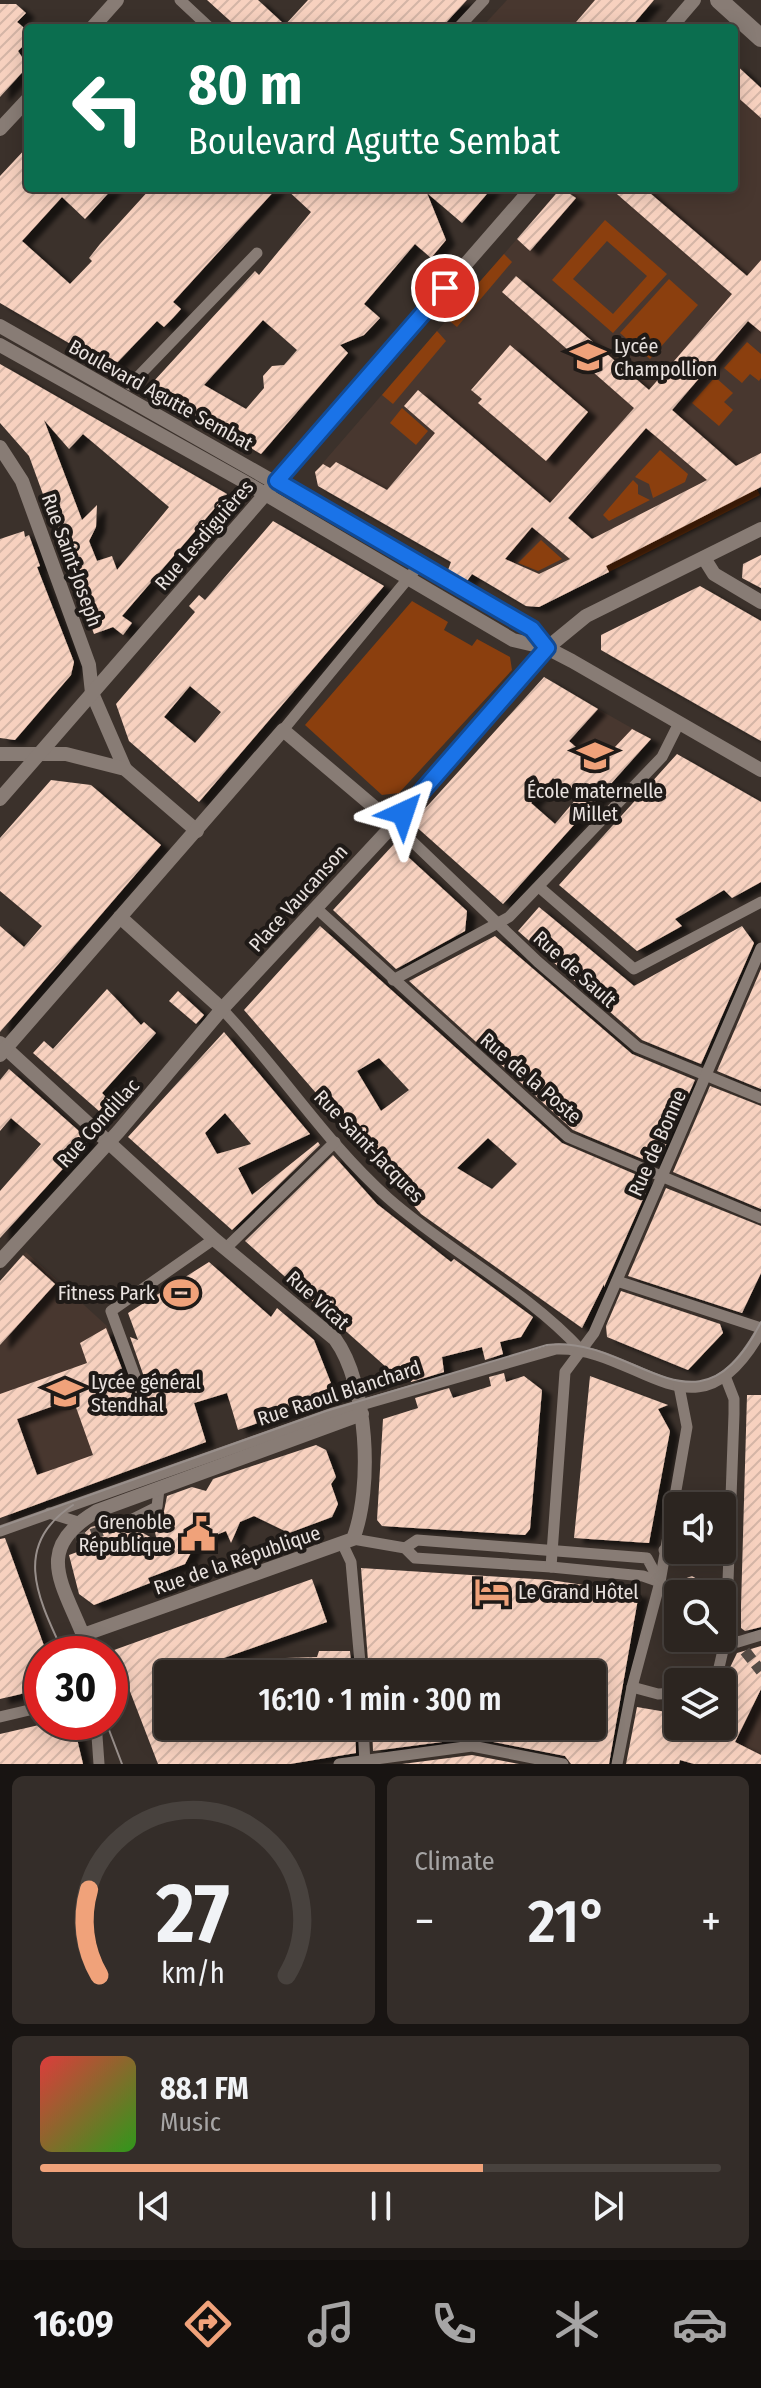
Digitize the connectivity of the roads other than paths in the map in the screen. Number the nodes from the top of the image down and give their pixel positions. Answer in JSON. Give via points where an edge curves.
{"nodes":[{"id":1,"x":117,"y":0,"type":"edge"},
{"id":2,"x":180,"y":0,"type":"edge"},
{"id":3,"x":484,"y":0,"type":"edge"},
{"id":4,"x":694,"y":0,"type":"edge"},
{"id":5,"x":719,"y":0,"type":"edge"},
{"id":6,"x":96,"y":24,"type":"edge"},
{"id":7,"x":206,"y":24,"type":"edge"},
{"id":8,"x":462,"y":24,"type":"edge"},
{"id":9,"x":673,"y":24,"type":"edge"},
{"id":10,"x":761,"y":38,"type":"edge"},
{"id":11,"x":24,"y":103,"type":"edge"},
{"id":12,"x":0,"y":129,"type":"edge"},
{"id":13,"x":529,"y":192,"type":"edge"},
{"id":14,"x":257,"y":253,"type":"dead end"},
{"id":15,"x":0,"y":326,"type":"edge"},
{"id":16,"x":0,"y":345,"type":"edge"},
{"id":17,"x":130,"y":385,"type":"dead end"},
{"id":18,"x":0,"y":447,"type":"edge"},
{"id":19,"x":277,"y":481,"type":"junction"},
{"id":20,"x":265,"y":495,"type":"junction"},
{"id":21,"x":761,"y":529,"type":"edge"},
{"id":22,"x":704,"y":558,"type":"junction"},
{"id":23,"x":420,"y":564,"type":"junction"},
{"id":24,"x":409,"y":579,"type":"junction"},
{"id":25,"x":761,"y":602,"type":"edge"},
{"id":26,"x":547,"y":648,"type":"junction"},
{"id":27,"x":92,"y":693,"type":"junction"},
{"id":28,"x":679,"y":723,"type":"junction"},
{"id":29,"x":283,"y":730,"type":"junction"},
{"id":30,"x":41,"y":752,"type":"junction"},
{"id":31,"x":0,"y":754,"type":"edge"},
{"id":32,"x":125,"y":769,"type":"junction"},
{"id":33,"x":761,"y":770,"type":"edge"},
{"id":34,"x":0,"y":799,"type":"edge"},
{"id":35,"x":394,"y":824,"type":"junction"},
{"id":36,"x":197,"y":831,"type":"junction"},
{"id":37,"x":539,"y":887,"type":"junction"},
{"id":38,"x":761,"y":902,"type":"edge"},
{"id":39,"x":316,"y":908,"type":"junction"},
{"id":40,"x":120,"y":917,"type":"junction"},
{"id":41,"x":498,"y":922,"type":"junction"},
{"id":42,"x":761,"y":948,"type":"edge"},
{"id":43,"x":393,"y":980,"type":"junction"},
{"id":44,"x":222,"y":1009,"type":"junction"},
{"id":45,"x":2,"y":1049,"type":"edge"},
{"id":46,"x":706,"y":1076,"type":"junction"},
{"id":47,"x":761,"y":1098,"type":"edge"},
{"id":48,"x":109,"y":1142,"type":"junction"},
{"id":49,"x":335,"y":1142,"type":"junction"},
{"id":50,"x":662,"y":1176,"type":"junction"},
{"id":51,"x":761,"y":1218,"type":"edge"},
{"id":52,"x":220,"y":1243,"type":"junction"},
{"id":53,"x":0,"y":1261,"type":"edge"},
{"id":54,"x":617,"y":1281,"type":"junction"},
{"id":55,"x":761,"y":1330,"type":"edge"},
{"id":56,"x":582,"y":1350,"type":"junction"},
{"id":57,"x":725,"y":1376,"type":"junction"},
{"id":58,"x":679,"y":1386,"type":"junction"},
{"id":59,"x":141,"y":1393,"type":"dead end"},
{"id":60,"x":362,"y":1409,"type":"junction"},
{"id":61,"x":159,"y":1489,"type":"junction"},
{"id":62,"x":675,"y":1492,"type":"edge"},
{"id":63,"x":732,"y":1492,"type":"edge"},
{"id":64,"x":49,"y":1513,"type":"junction"},
{"id":65,"x":78,"y":1522,"type":"junction"},
{"id":66,"x":127,"y":1522,"type":"tunnel mouth"},
{"id":67,"x":0,"y":1531,"type":"edge"},
{"id":68,"x":348,"y":1542,"type":"junction"},
{"id":69,"x":405,"y":1548,"type":"junction"},
{"id":70,"x":551,"y":1549,"type":"junction"},
{"id":71,"x":664,"y":1550,"type":"edge"},
{"id":72,"x":551,"y":1567,"type":"junction"},
{"id":73,"x":660,"y":1582,"type":"junction"},
{"id":74,"x":664,"y":1585,"type":"edge"},
{"id":75,"x":83,"y":1635,"type":"joint"},
{"id":76,"x":761,"y":1635,"type":"edge"},
{"id":77,"x":736,"y":1639,"type":"edge"},
{"id":78,"x":360,"y":1660,"type":"edge"},
{"id":79,"x":632,"y":1687,"type":"junction"},
{"id":80,"x":664,"y":1694,"type":"edge"},
{"id":81,"x":24,"y":1711,"type":"edge"},
{"id":82,"x":0,"y":1717,"type":"edge"},
{"id":83,"x":97,"y":1740,"type":"edge"},
{"id":84,"x":364,"y":1740,"type":"edge"},
{"id":85,"x":365,"y":1763,"type":"edge"},
{"id":86,"x":99,"y":1764,"type":"edge"},
{"id":87,"x":339,"y":1764,"type":"edge"},
{"id":88,"x":563,"y":1764,"type":"edge"},
{"id":89,"x":617,"y":1764,"type":"edge"}],
"edges":[{"from":1,"to":6,"type":"street"},
{"from":2,"to":7,"type":"street"},
{"from":3,"to":8,"type":"street"},
{"from":4,"to":9,"type":"street"},
{"from":5,"to":10,"type":"street"},
{"from":11,"to":12,"type":"street"},
{"from":13,"to":19,"type":"street","name":"Rue Lesdiguières"},
{"from":14,"to":17,"type":"street"},
{"from":15,"to":19,"type":"street","name":"Boulevard Agutte Sembat"},
{"from":16,"to":20,"type":"street","name":"Boulevard Agutte Sembat"},
{"from":18,"to":27,"type":"street","name":"Rue Saint-Joseph","via":[[22,481],[89,665]]},
{"from":19,"to":20,"type":"street","name":"Rue Lesdiguières"},
{"from":19,"to":23,"type":"street","name":"Boulevard Agutte Sembat"},
{"from":20,"to":24,"type":"street","name":"Boulevard Agutte Sembat"},
{"from":20,"to":27,"type":"street","name":"Rue Lesdiguières"},
{"from":21,"to":22,"type":"street","name":"Place Vaucanson"},
{"from":22,"to":25,"type":"street","via":[[714,574]]},
{"from":22,"to":26,"type":"street","name":"Place Vaucanson","via":[[586,616]]},
{"from":23,"to":24,"type":"street"},
{"from":23,"to":26,"type":"street","name":"Boulevard Agutte Sembat","via":[[532,629]]},
{"from":24,"to":26,"type":"street","name":"Boulevard Agutte Sembat","via":[[521,644]]},
{"from":24,"to":29,"type":"street"},
{"from":26,"to":28,"type":"street","name":"Boulevard Agutte Sembat"},
{"from":26,"to":35,"type":"street","name":"Place Vaucanson"},
{"from":27,"to":30,"type":"street","name":"Rue Lesdiguières"},
{"from":27,"to":32,"type":"street","name":"Rue Saint-Joseph"},
{"from":28,"to":33,"type":"street","name":"Boulevard Agutte Sembat"},
{"from":28,"to":37,"type":"street","via":[[662,757]]},
{"from":29,"to":35,"type":"street"},
{"from":29,"to":36,"type":"street"},
{"from":30,"to":31,"type":"street"},
{"from":30,"to":32,"type":"street"},
{"from":30,"to":34,"type":"street","name":"Rue Lesdiguières"},
{"from":32,"to":36,"type":"street"},
{"from":35,"to":39,"type":"street","name":"Place Vaucanson"},
{"from":35,"to":41,"type":"street","name":"Rue de Sault"},
{"from":36,"to":40,"type":"street"},
{"from":37,"to":38,"type":"street","via":[[634,969]]},
{"from":37,"to":41,"type":"street"},
{"from":39,"to":43,"type":"street","name":"Rue de la Poste"},
{"from":39,"to":44,"type":"street","name":"Place Vaucanson"},
{"from":40,"to":44,"type":"street"},
{"from":40,"to":45,"type":"street"},
{"from":41,"to":43,"type":"street"},
{"from":41,"to":46,"type":"street","name":"Rue de Sault","via":[[637,1047]]},
{"from":42,"to":46,"type":"street","name":"Rue de Bonne"},
{"from":43,"to":50,"type":"street","name":"Rue de la Poste","via":[[568,1137]]},
{"from":44,"to":48,"type":"street","name":"Rue Condillac"},
{"from":44,"to":49,"type":"street","name":"Rue Saint-Jacques"},
{"from":45,"to":48,"type":"street","name":"Rue Vicat"},
{"from":46,"to":47,"type":"street","name":"Rue de Sault"},
{"from":46,"to":50,"type":"street","name":"Rue de Bonne"},
{"from":48,"to":52,"type":"street","name":"Rue Vicat"},
{"from":48,"to":53,"type":"street","name":"Rue Condillac"},
{"from":49,"to":52,"type":"street"},
{"from":49,"to":56,"type":"street","name":"Rue Saint-Jacques","via":[[386,1197],[544,1315]]},
{"from":50,"to":51,"type":"street","name":"Rue de la Poste"},
{"from":50,"to":54,"type":"street","name":"Rue de Bonne"},
{"from":52,"to":59,"type":"street","via":[[111,1311]]},
{"from":52,"to":60,"type":"street","name":"Rue Vicat","via":[[335,1339],[346,1355]]},
{"from":54,"to":55,"type":"street"},
{"from":54,"to":56,"type":"street","name":"Rue de Bonne"},
{"from":55,"to":57,"type":"street","via":[[748,1354]]},
{"from":56,"to":58,"type":"street","name":"Rue Raoul Blanchard"},
{"from":56,"to":60,"type":"street","name":"Rue Raoul Blanchard","via":[[520,1357]]},
{"from":56,"to":70,"type":"street","name":"Rue de Bonne","via":[[565,1372]]},
{"from":57,"to":58,"type":"street","name":"Rue Raoul Blanchard"},
{"from":57,"to":63,"type":"street","via":[[734,1399]]},
{"from":58,"to":62,"type":"street","via":[[687,1427]]},
{"from":60,"to":61,"type":"street","name":"Rue Raoul Blanchard"},
{"from":60,"to":64,"type":"street","name":"Rue Raoul Blanchard"},
{"from":60,"to":68,"type":"street","name":"Rue Vicat","via":[[360,1510]]},
{"from":61,"to":65,"type":"street","name":"Rue Raoul Blanchard"},
{"from":61,"to":66,"type":"street","via":[[157,1507]]},
{"from":64,"to":65,"type":"street"},
{"from":64,"to":67,"type":"street","name":"Rue Raoul Blanchard"},
{"from":65,"to":75,"type":"street","via":[[56,1563]]},
{"from":68,"to":69,"type":"street","name":"Rue de la République"},
{"from":68,"to":75,"type":"street","name":"Rue de la République"},
{"from":68,"to":78,"type":"street"},
{"from":69,"to":70,"type":"street","name":"Rue de la République","via":[[417,1540]]},
{"from":69,"to":72,"type":"street","name":"Rue de la République","via":[[415,1558]]},
{"from":70,"to":72,"type":"street","name":"Rue de Bonne"},
{"from":70,"to":73,"type":"street","name":"Rue de la République","via":[[647,1558]]},
{"from":71,"to":73,"type":"street"},
{"from":72,"to":73,"type":"street","name":"Rue de la République"},
{"from":73,"to":74,"type":"street"},
{"from":73,"to":79,"type":"street"},
{"from":76,"to":77,"type":"street"},
{"from":79,"to":80,"type":"street"},
{"from":79,"to":89,"type":"street"},
{"from":81,"to":82,"type":"street"},
{"from":83,"to":86,"type":"street"},
{"from":84,"to":85,"type":"street"},
{"from":85,"to":87,"type":"street"},
{"from":85,"to":88,"type":"street","via":[[472,1746]]}]}
